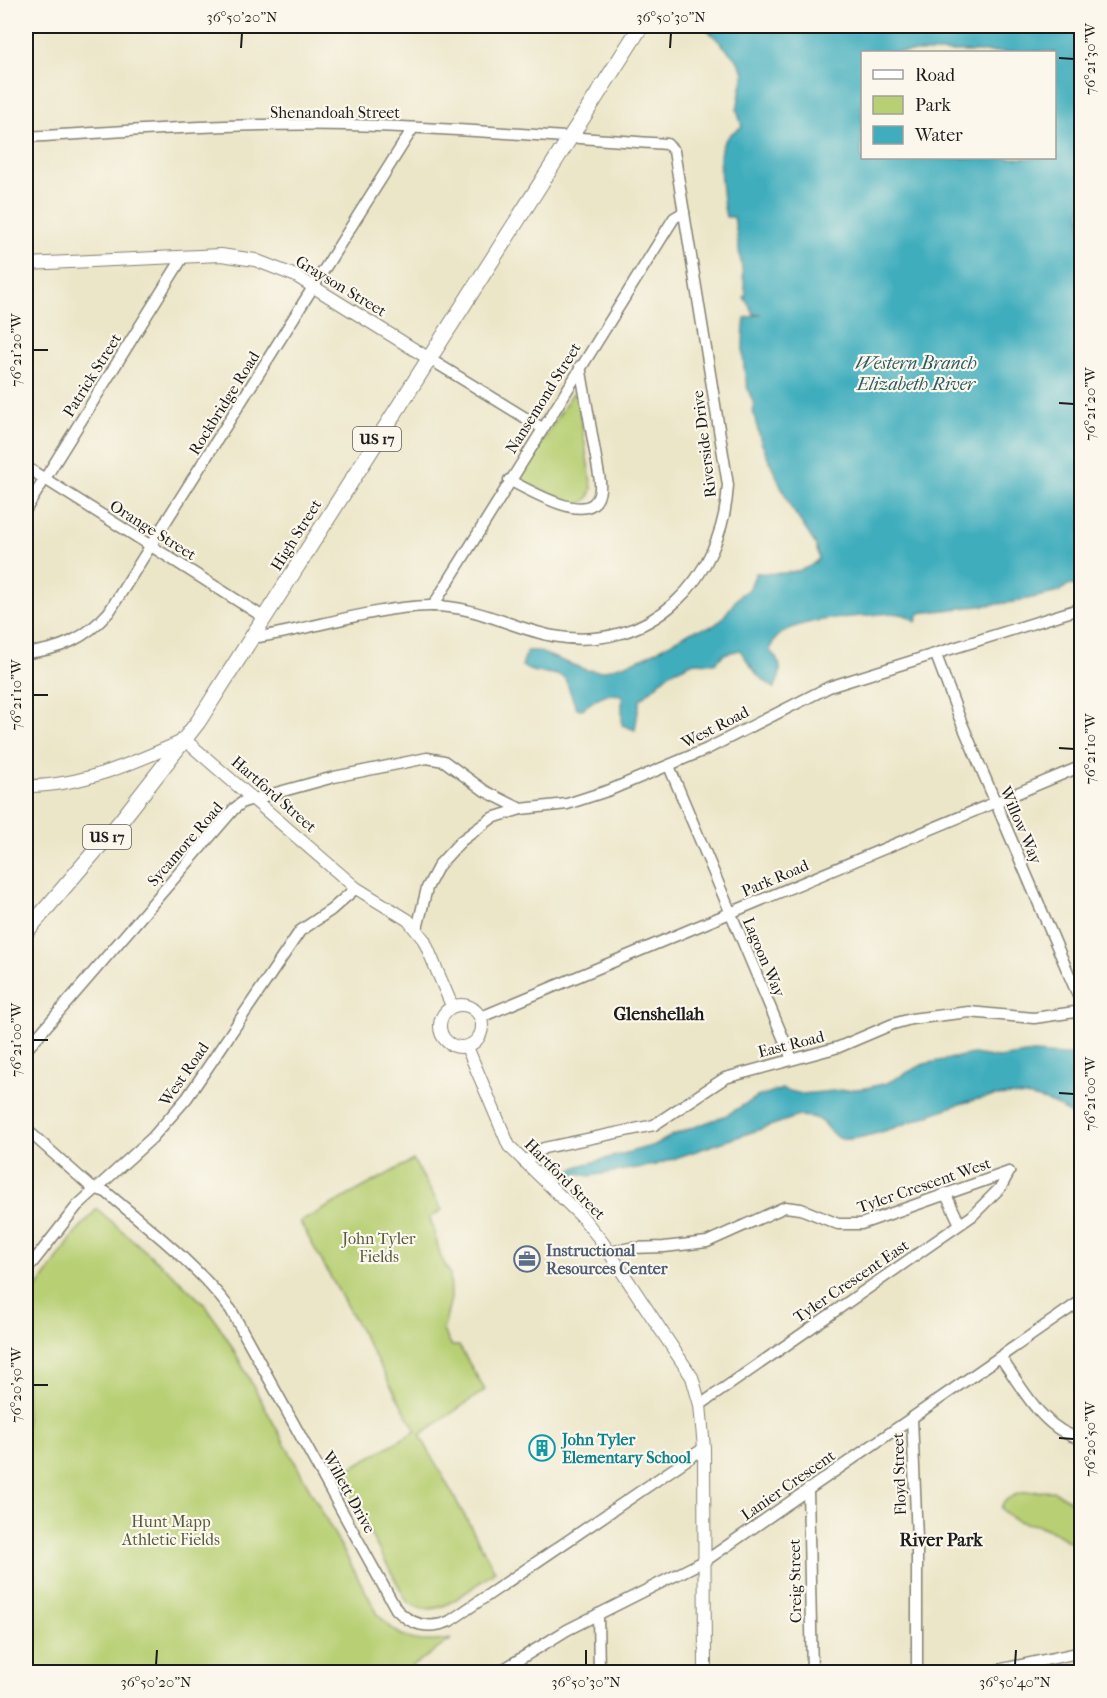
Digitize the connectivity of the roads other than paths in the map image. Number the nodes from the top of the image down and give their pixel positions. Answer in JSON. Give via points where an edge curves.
{"nodes":[{"id":1,"x":630,"y":26,"type":"edge"},
{"id":2,"x":641,"y":26,"type":"edge"},
{"id":3,"x":413,"y":128,"type":"junction"},
{"id":4,"x":26,"y":137,"type":"edge"},
{"id":5,"x":568,"y":137,"type":"junction"},
{"id":6,"x":645,"y":143,"type":"joint"},
{"id":7,"x":26,"y":210,"type":"edge"},
{"id":8,"x":684,"y":212,"type":"junction"},
{"id":9,"x":183,"y":257,"type":"junction"},
{"id":10,"x":26,"y":265,"type":"edge"},
{"id":11,"x":314,"y":287,"type":"junction"},
{"id":12,"x":428,"y":358,"type":"junction"},
{"id":13,"x":580,"y":366,"type":"junction"},
{"id":14,"x":542,"y":428,"type":"junction"},
{"id":15,"x":26,"y":467,"type":"edge"},
{"id":16,"x":45,"y":479,"type":"junction"},
{"id":17,"x":509,"y":480,"type":"junction"},
{"id":18,"x":26,"y":509,"type":"edge"},
{"id":19,"x":152,"y":547,"type":"junction"},
{"id":20,"x":433,"y":606,"type":"junction"},
{"id":21,"x":1082,"y":608,"type":"edge"},
{"id":22,"x":265,"y":618,"type":"junction"},
{"id":23,"x":252,"y":638,"type":"junction"},
{"id":24,"x":26,"y":653,"type":"edge"},
{"id":25,"x":936,"y":655,"type":"junction"},
{"id":26,"x":185,"y":740,"type":"junction"},
{"id":27,"x":669,"y":766,"type":"junction"},
{"id":28,"x":1082,"y":766,"type":"edge"},
{"id":29,"x":26,"y":786,"type":"edge"},
{"id":30,"x":253,"y":798,"type":"junction"},
{"id":31,"x":995,"y":802,"type":"junction"},
{"id":32,"x":521,"y":809,"type":"junction"},
{"id":33,"x":356,"y":888,"type":"junction"},
{"id":34,"x":729,"y":913,"type":"junction"},
{"id":35,"x":28,"y":926,"type":"edge"},
{"id":36,"x":417,"y":929,"type":"junction"},
{"id":37,"x":1082,"y":1005,"type":"edge"},
{"id":38,"x":452,"y":1006,"type":"junction"},
{"id":39,"x":1082,"y":1011,"type":"edge"},
{"id":40,"x":481,"y":1017,"type":"junction"},
{"id":41,"x":467,"y":1047,"type":"junction"},
{"id":42,"x":26,"y":1050,"type":"edge"},
{"id":43,"x":792,"y":1059,"type":"junction"},
{"id":44,"x":26,"y":1129,"type":"edge"},
{"id":45,"x":524,"y":1162,"type":"junction"},
{"id":46,"x":1009,"y":1172,"type":"joint"},
{"id":47,"x":95,"y":1188,"type":"junction"},
{"id":48,"x":945,"y":1193,"type":"junction"},
{"id":49,"x":960,"y":1224,"type":"junction"},
{"id":50,"x":610,"y":1252,"type":"junction"},
{"id":51,"x":26,"y":1271,"type":"edge"},
{"id":52,"x":1082,"y":1300,"type":"edge"},
{"id":53,"x":1001,"y":1358,"type":"junction"},
{"id":54,"x":700,"y":1405,"type":"junction"},
{"id":55,"x":912,"y":1418,"type":"junction"},
{"id":56,"x":1082,"y":1439,"type":"edge"},
{"id":57,"x":704,"y":1448,"type":"junction"},
{"id":58,"x":808,"y":1489,"type":"junction"},
{"id":59,"x":704,"y":1561,"type":"junction"},
{"id":60,"x":598,"y":1614,"type":"junction"},
{"id":61,"x":1082,"y":1652,"type":"edge"},
{"id":62,"x":499,"y":1672,"type":"edge"},
{"id":63,"x":599,"y":1672,"type":"edge"},
{"id":64,"x":705,"y":1672,"type":"edge"},
{"id":65,"x":812,"y":1672,"type":"edge"},
{"id":66,"x":917,"y":1672,"type":"edge"},
{"id":67,"x":988,"y":1672,"type":"edge"}],
"edges":[{"from":1,"to":5,"type":"main road","number":"US 17","via":[[575,117]]},
{"from":2,"to":5,"type":"main road","number":"US 17"},
{"from":3,"to":4,"type":"street","name":"Shenandoah Street","via":[[212,128]]},
{"from":3,"to":5,"type":"street","name":"Shenandoah Street"},
{"from":3,"to":11,"type":"street","name":"Rockbridge Road"},
{"from":5,"to":6,"type":"street","name":"Shenandoah Street"},
{"from":5,"to":12,"type":"main road","name":"High Street","number":"US 17"},
{"from":6,"to":8,"type":"street","name":"Riverside Drive","via":[[667,144],[674,151]]},
{"from":7,"to":10,"type":"street"},
{"from":8,"to":13,"type":"street","name":"Nansemond Street","via":[[674,218]]},
{"from":8,"to":20,"type":"street","name":"Riverside Drive","via":[[728,485],[721,532],[700,574],[675,602],[652,619],[594,638],[553,636],[479,612]]},
{"from":9,"to":10,"type":"street","name":"Grayson Street"},
{"from":9,"to":11,"type":"street","name":"Grayson Street","via":[[221,255],[255,260]]},
{"from":9,"to":16,"type":"street","name":"Patrick Street"},
{"from":11,"to":12,"type":"street","name":"Grayson Street"},
{"from":11,"to":19,"type":"street","name":"Rockbridge Road"},
{"from":12,"to":14,"type":"street","name":"Grayson Street"},
{"from":12,"to":22,"type":"main road","name":"High Street","number":"US 17"},
{"from":13,"to":14,"type":"street","name":"Nansemond Street"},
{"from":13,"to":17,"type":"street","via":[[599,495],[588,507],[575,509]]},
{"from":14,"to":17,"type":"street","name":"Nansemond Street"},
{"from":15,"to":16,"type":"street","name":"Orange Street"},
{"from":16,"to":18,"type":"street","name":"Patrick Street"},
{"from":16,"to":19,"type":"street","name":"Orange Street"},
{"from":17,"to":20,"type":"street","name":"Nansemond Street"},
{"from":19,"to":22,"type":"street","name":"Orange Street"},
{"from":19,"to":24,"type":"street","name":"Rockbridge Road","via":[[99,623],[68,644]]},
{"from":20,"to":23,"type":"street","name":"Riverside Drive"},
{"from":21,"to":25,"type":"street","name":"West Road"},
{"from":22,"to":23,"type":"main road","name":"High Street","number":"US 17"},
{"from":23,"to":26,"type":"main road","name":"High Street","number":"US 17"},
{"from":25,"to":27,"type":"street","name":"West Road","via":[[829,687]]},
{"from":25,"to":31,"type":"street","name":"Willow Way"},
{"from":26,"to":29,"type":"street","via":[[98,774],[53,785]]},
{"from":26,"to":30,"type":"street","name":"Hartford Street"},
{"from":26,"to":35,"type":"main road","name":"High Street","number":"US 17","via":[[120,822]]},
{"from":27,"to":32,"type":"street","name":"West Road","via":[[583,799]]},
{"from":27,"to":34,"type":"street","name":"Lagoon Way"},
{"from":28,"to":31,"type":"street","name":"Park Road"},
{"from":30,"to":32,"type":"street","name":"Sycamore Road","via":[[427,758],[444,761],[485,791]]},
{"from":30,"to":33,"type":"street","name":"Hartford Street"},
{"from":30,"to":42,"type":"street","name":"Sycamore Road","via":[[234,809]]},
{"from":31,"to":34,"type":"street","name":"Park Road"},
{"from":31,"to":37,"type":"street","name":"Willow Way"},
{"from":32,"to":36,"type":"street","name":"West Road","via":[[479,825],[447,854],[427,888]]},
{"from":33,"to":36,"type":"street","name":"Hartford Street"},
{"from":33,"to":47,"type":"street","name":"West Road","via":[[300,931],[187,1098],[152,1138]]},
{"from":34,"to":40,"type":"street","name":"Park Road"},
{"from":34,"to":43,"type":"street","name":"Lagoon Way"},
{"from":36,"to":38,"type":"street","name":"Hartford Street"},
{"from":38,"to":40,"type":"street","via":[[472,1007]]},
{"from":38,"to":41,"type":"street","via":[[443,1015],[441,1034],[449,1044]]},
{"from":39,"to":43,"type":"street","name":"East Road","via":[[1052,1017],[969,1012],[911,1019],[839,1047]]},
{"from":40,"to":41,"type":"street","via":[[481,1035]]},
{"from":41,"to":45,"type":"street","name":"Hartford Street","via":[[490,1095],[503,1136]]},
{"from":43,"to":45,"type":"street","name":"East Road","via":[[724,1078],[654,1125],[544,1148]]},
{"from":44,"to":47,"type":"street","name":"Willett Drive"},
{"from":45,"to":50,"type":"street","name":"Hartford Street","via":[[583,1218]]},
{"from":46,"to":48,"type":"street","name":"Tyler Crescent West"},
{"from":46,"to":49,"type":"street","name":"Tyler Crescent East","via":[[1002,1187]]},
{"from":47,"to":51,"type":"street","name":"West Road"},
{"from":47,"to":57,"type":"street","name":"Willett Drive","via":[[106,1192],[187,1260],[231,1310],[396,1609],[417,1624],[450,1621]]},
{"from":48,"to":49,"type":"street"},
{"from":48,"to":50,"type":"street","name":"Tyler Crescent West","via":[[861,1224],[838,1224],[785,1207],[706,1242]]},
{"from":49,"to":54,"type":"street","name":"Tyler Crescent East"},
{"from":50,"to":54,"type":"street","name":"Hartford Street","via":[[684,1361]]},
{"from":52,"to":53,"type":"street","name":"Lanier Crescent"},
{"from":53,"to":55,"type":"street","name":"Lanier Crescent"},
{"from":53,"to":56,"type":"street","via":[[1045,1419]]},
{"from":54,"to":57,"type":"street","name":"Hartford Street"},
{"from":55,"to":58,"type":"street","name":"Lanier Crescent"},
{"from":55,"to":66,"type":"street","name":"Floyd Street"},
{"from":57,"to":59,"type":"street","name":"Hartford Street"},
{"from":58,"to":59,"type":"street","name":"Lanier Crescent"},
{"from":58,"to":65,"type":"street","name":"Creig Street"},
{"from":59,"to":60,"type":"street","name":"Lanier Crescent"},
{"from":59,"to":64,"type":"street","name":"Hartford Street"},
{"from":60,"to":62,"type":"street","name":"Lanier Crescent"},
{"from":60,"to":63,"type":"street"},
{"from":61,"to":67,"type":"street"}]}
